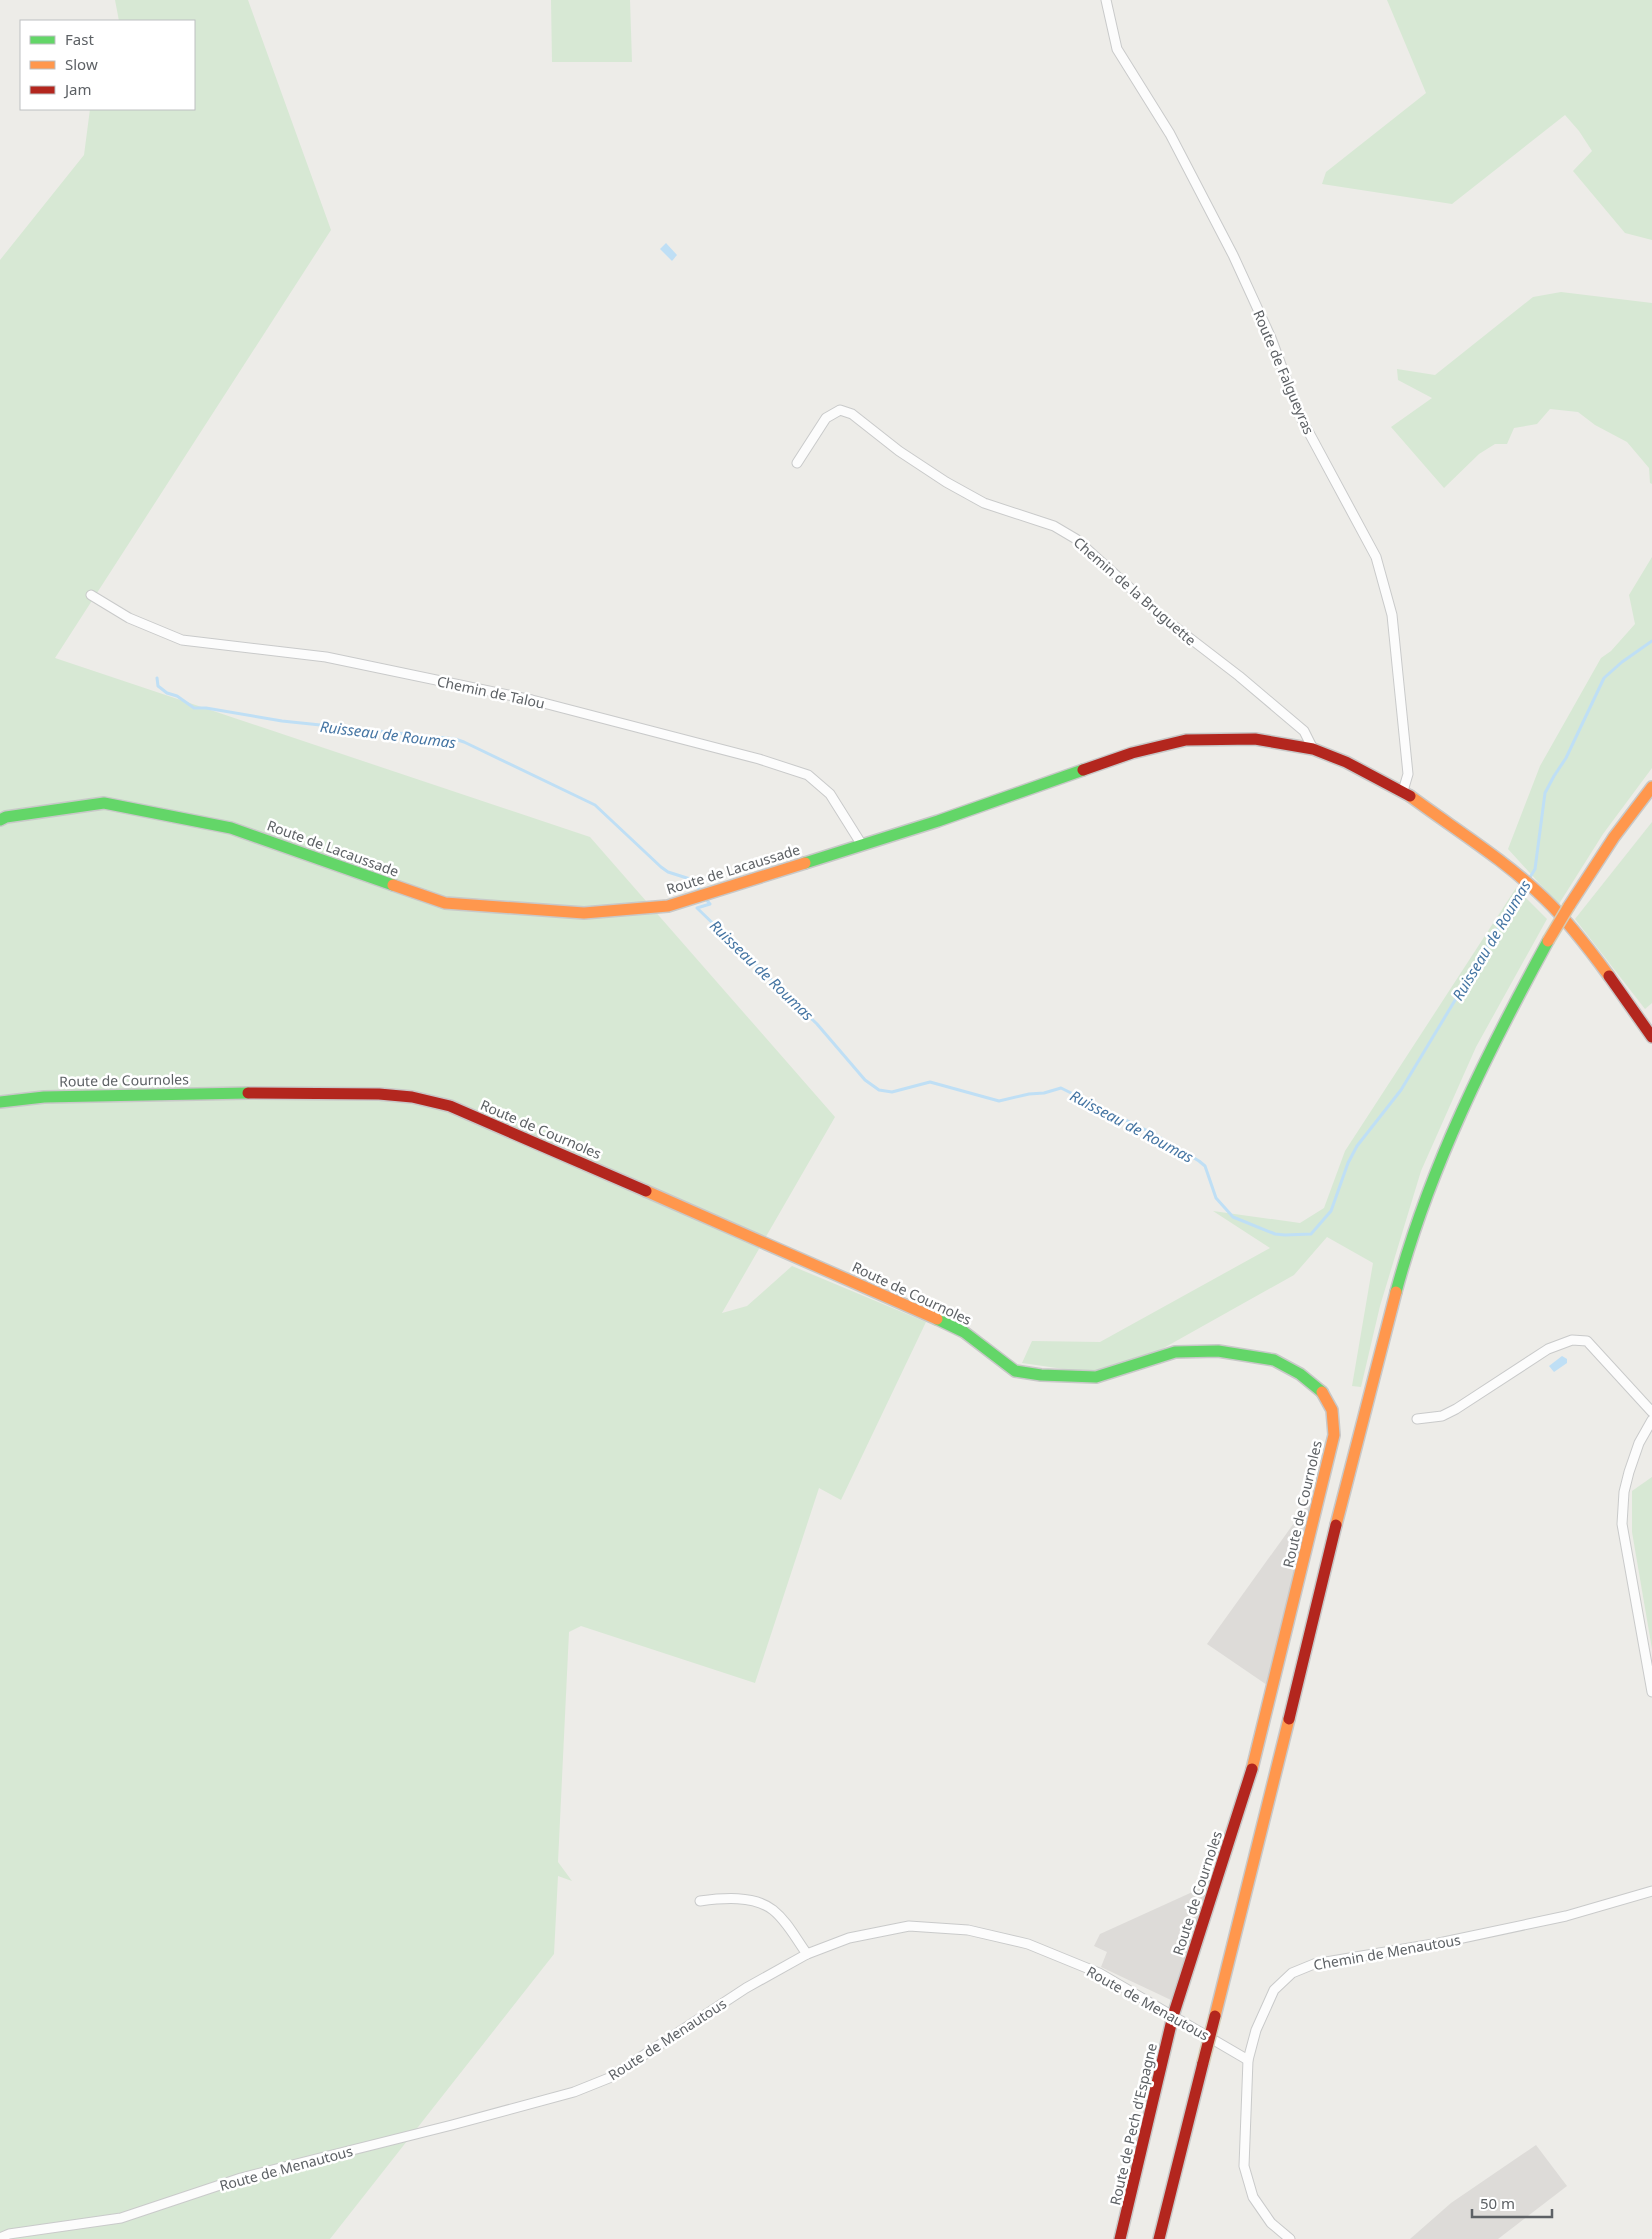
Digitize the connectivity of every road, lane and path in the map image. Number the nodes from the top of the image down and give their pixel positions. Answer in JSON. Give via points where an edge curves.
{"nodes":[{"id":1,"x":1106,"y":0,"type":"edge"},
{"id":2,"x":797,"y":463,"type":"dead end"},
{"id":3,"x":91,"y":595,"type":"dead end"},
{"id":4,"x":1313,"y":750,"type":"junction"},
{"id":5,"x":1652,"y":787,"type":"edge"},
{"id":6,"x":1402,"y":791,"type":"junction"},
{"id":7,"x":0,"y":820,"type":"edge"},
{"id":8,"x":862,"y":845,"type":"junction"},
{"id":9,"x":1652,"y":1037,"type":"edge"},
{"id":10,"x":0,"y":1102,"type":"edge"},
{"id":11,"x":1652,"y":1412,"type":"edge"},
{"id":12,"x":1417,"y":1419,"type":"dead end"},
{"id":13,"x":1652,"y":1420,"type":"edge"},
{"id":14,"x":1652,"y":1692,"type":"edge"},
{"id":15,"x":1652,"y":1891,"type":"edge"},
{"id":16,"x":700,"y":1901,"type":"dead end"},
{"id":17,"x":807,"y":1954,"type":"junction"},
{"id":18,"x":1174,"y":2016,"type":"junction"},
{"id":19,"x":1248,"y":2060,"type":"junction"},
{"id":20,"x":0,"y":2238,"type":"edge"},
{"id":21,"x":1120,"y":2239,"type":"edge"},
{"id":22,"x":1159,"y":2239,"type":"edge"},
{"id":23,"x":1290,"y":2239,"type":"edge"}],
"edges":[{"from":1,"to":6,"type":"street","name":"Route de Falgueyras","via":[[1117,49],[1170,134],[1233,256],[1272,338],[1300,416],[1376,557],[1392,615],[1408,774]]},
{"from":2,"to":4,"type":"street","name":"Chemin de la Bruguette","via":[[826,418],[840,410],[852,414],[899,450],[984,504],[1054,526],[1076,539],[1161,616],[1240,676],[1304,731]]},
{"from":3,"to":8,"type":"street","name":"Chemin de Talou","via":[[129,618],[182,640],[326,657],[523,698],[759,759],[808,775],[830,794]]},
{"from":4,"to":6,"type":"street","name":"Route de Lacaussade","via":[[1346,762]]},
{"from":4,"to":8,"type":"street","name":"Route de Lacaussade","via":[[1255,739],[1186,740],[1132,753]]},
{"from":5,"to":22,"type":"street","bridge":true,"via":[[1614,837],[1569,906],[1500,1029],[1458,1120],[1407,1252]]},
{"from":6,"to":9,"type":"street","name":"Route de Lacaussade","via":[[1519,876],[1546,900],[1592,953]]},
{"from":7,"to":8,"type":"street","name":"Route de Lacaussade","via":[[104,803],[231,828],[445,903],[584,913],[668,906]]},
{"from":10,"to":18,"type":"street","name":"Route de Cournoles","via":[[44,1097],[285,1092],[412,1097],[450,1106],[500,1127],[921,1311],[964,1332],[1015,1371],[1096,1377],[1175,1352],[1218,1350],[1274,1360],[1321,1390],[1332,1410],[1334,1435],[1257,1754]]},
{"from":11,"to":12,"type":"street","via":[[1586,1341],[1572,1340],[1548,1349],[1456,1409],[1442,1416]]},
{"from":13,"to":14,"type":"street","via":[[1639,1443],[1629,1472],[1622,1524]]},
{"from":15,"to":19,"type":"street","name":"Chemin de Menautous","via":[[1566,1916],[1439,1943],[1314,1964],[1292,1973],[1274,1990],[1256,2030]]},
{"from":16,"to":17,"type":"street","via":[[720,1898],[761,1903],[783,1919]]},
{"from":17,"to":18,"type":"street","name":"Route de Menautous","via":[[849,1938],[909,1926],[968,1930],[1028,1944],[1090,1970]]},
{"from":17,"to":20,"type":"street","name":"Route de Menautous","via":[[746,1988],[610,2078],[574,2092],[241,2178],[121,2218]]},
{"from":18,"to":19,"type":"street","name":"Route de Menautous"},
{"from":18,"to":21,"type":"street","name":"Route de Pech d'Espagne"},
{"from":19,"to":23,"type":"street","name":"Chemin de Menautous","via":[[1244,2166],[1253,2198],[1271,2223]]}]}
